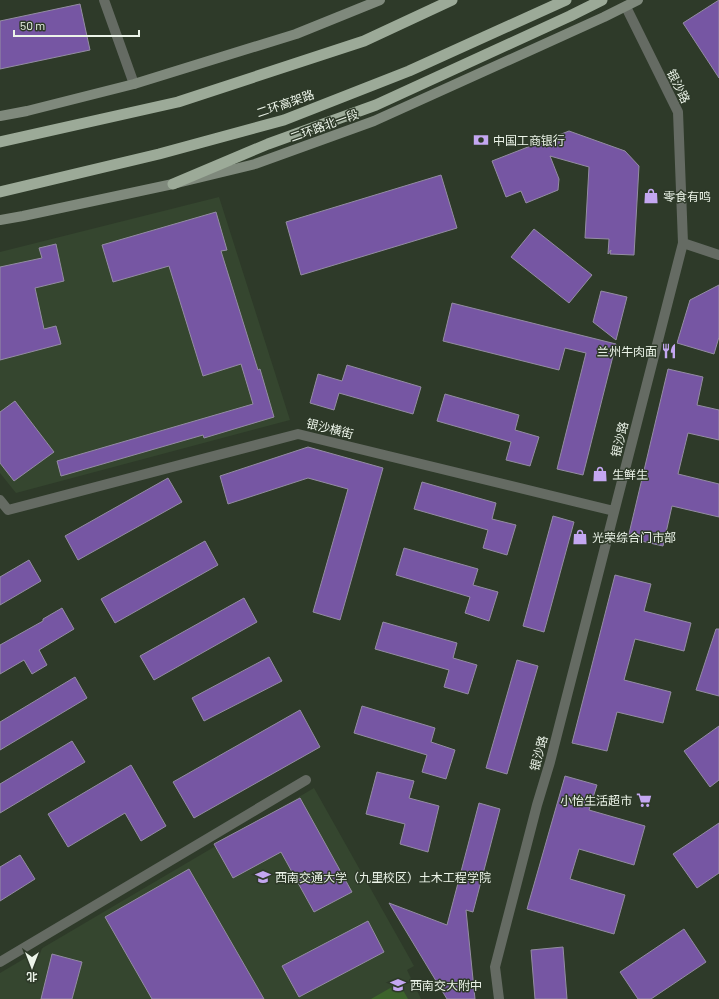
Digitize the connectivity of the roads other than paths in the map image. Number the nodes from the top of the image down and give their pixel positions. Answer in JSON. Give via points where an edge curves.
{"nodes":[{"id":1,"x":104,"y":0,"type":"edge"},
{"id":2,"x":380,"y":0,"type":"edge"},
{"id":3,"x":452,"y":0,"type":"edge"},
{"id":4,"x":566,"y":0,"type":"edge"},
{"id":5,"x":602,"y":0,"type":"edge"},
{"id":6,"x":638,"y":0,"type":"edge"},
{"id":7,"x":626,"y":7,"type":"junction"},
{"id":8,"x":134,"y":84,"type":"junction"},
{"id":9,"x":0,"y":116,"type":"edge"},
{"id":10,"x":0,"y":142,"type":"edge"},
{"id":11,"x":173,"y":184,"type":"junction"},
{"id":12,"x":0,"y":192,"type":"edge"},
{"id":13,"x":0,"y":220,"type":"edge"},
{"id":14,"x":683,"y":243,"type":"junction"},
{"id":15,"x":719,"y":255,"type":"edge"},
{"id":16,"x":0,"y":500,"type":"edge"},
{"id":17,"x":614,"y":511,"type":"junction"},
{"id":18,"x":306,"y":780,"type":"dead end"},
{"id":19,"x":0,"y":962,"type":"edge"},
{"id":20,"x":499,"y":999,"type":"edge"}],
"edges":[{"from":1,"to":8,"type":"street"},
{"from":2,"to":8,"type":"main road","via":[[296,34]]},
{"from":3,"to":10,"type":"highway","via":[[364,41],[178,102]]},
{"from":4,"to":12,"type":"highway","name":"二环高架路","via":[[409,71],[284,120],[159,154]]},
{"from":5,"to":11,"type":"highway","via":[[376,105],[268,144]]},
{"from":6,"to":7,"type":"main road","name":"二环路北一段"},
{"from":7,"to":11,"type":"main road","name":"二环路北一段","via":[[374,121],[255,164]]},
{"from":7,"to":14,"type":"street","name":"银沙路","via":[[678,112]]},
{"from":8,"to":9,"type":"main road"},
{"from":11,"to":13,"type":"main road","name":"二环路北一段"},
{"from":14,"to":15,"type":"street"},
{"from":14,"to":17,"type":"street","name":"银沙路"},
{"from":16,"to":17,"type":"street","name":"银沙横街","via":[[8,510],[298,434]]},
{"from":17,"to":20,"type":"street","name":"银沙路","via":[[496,967]]},
{"from":18,"to":19,"type":"street"}]}
